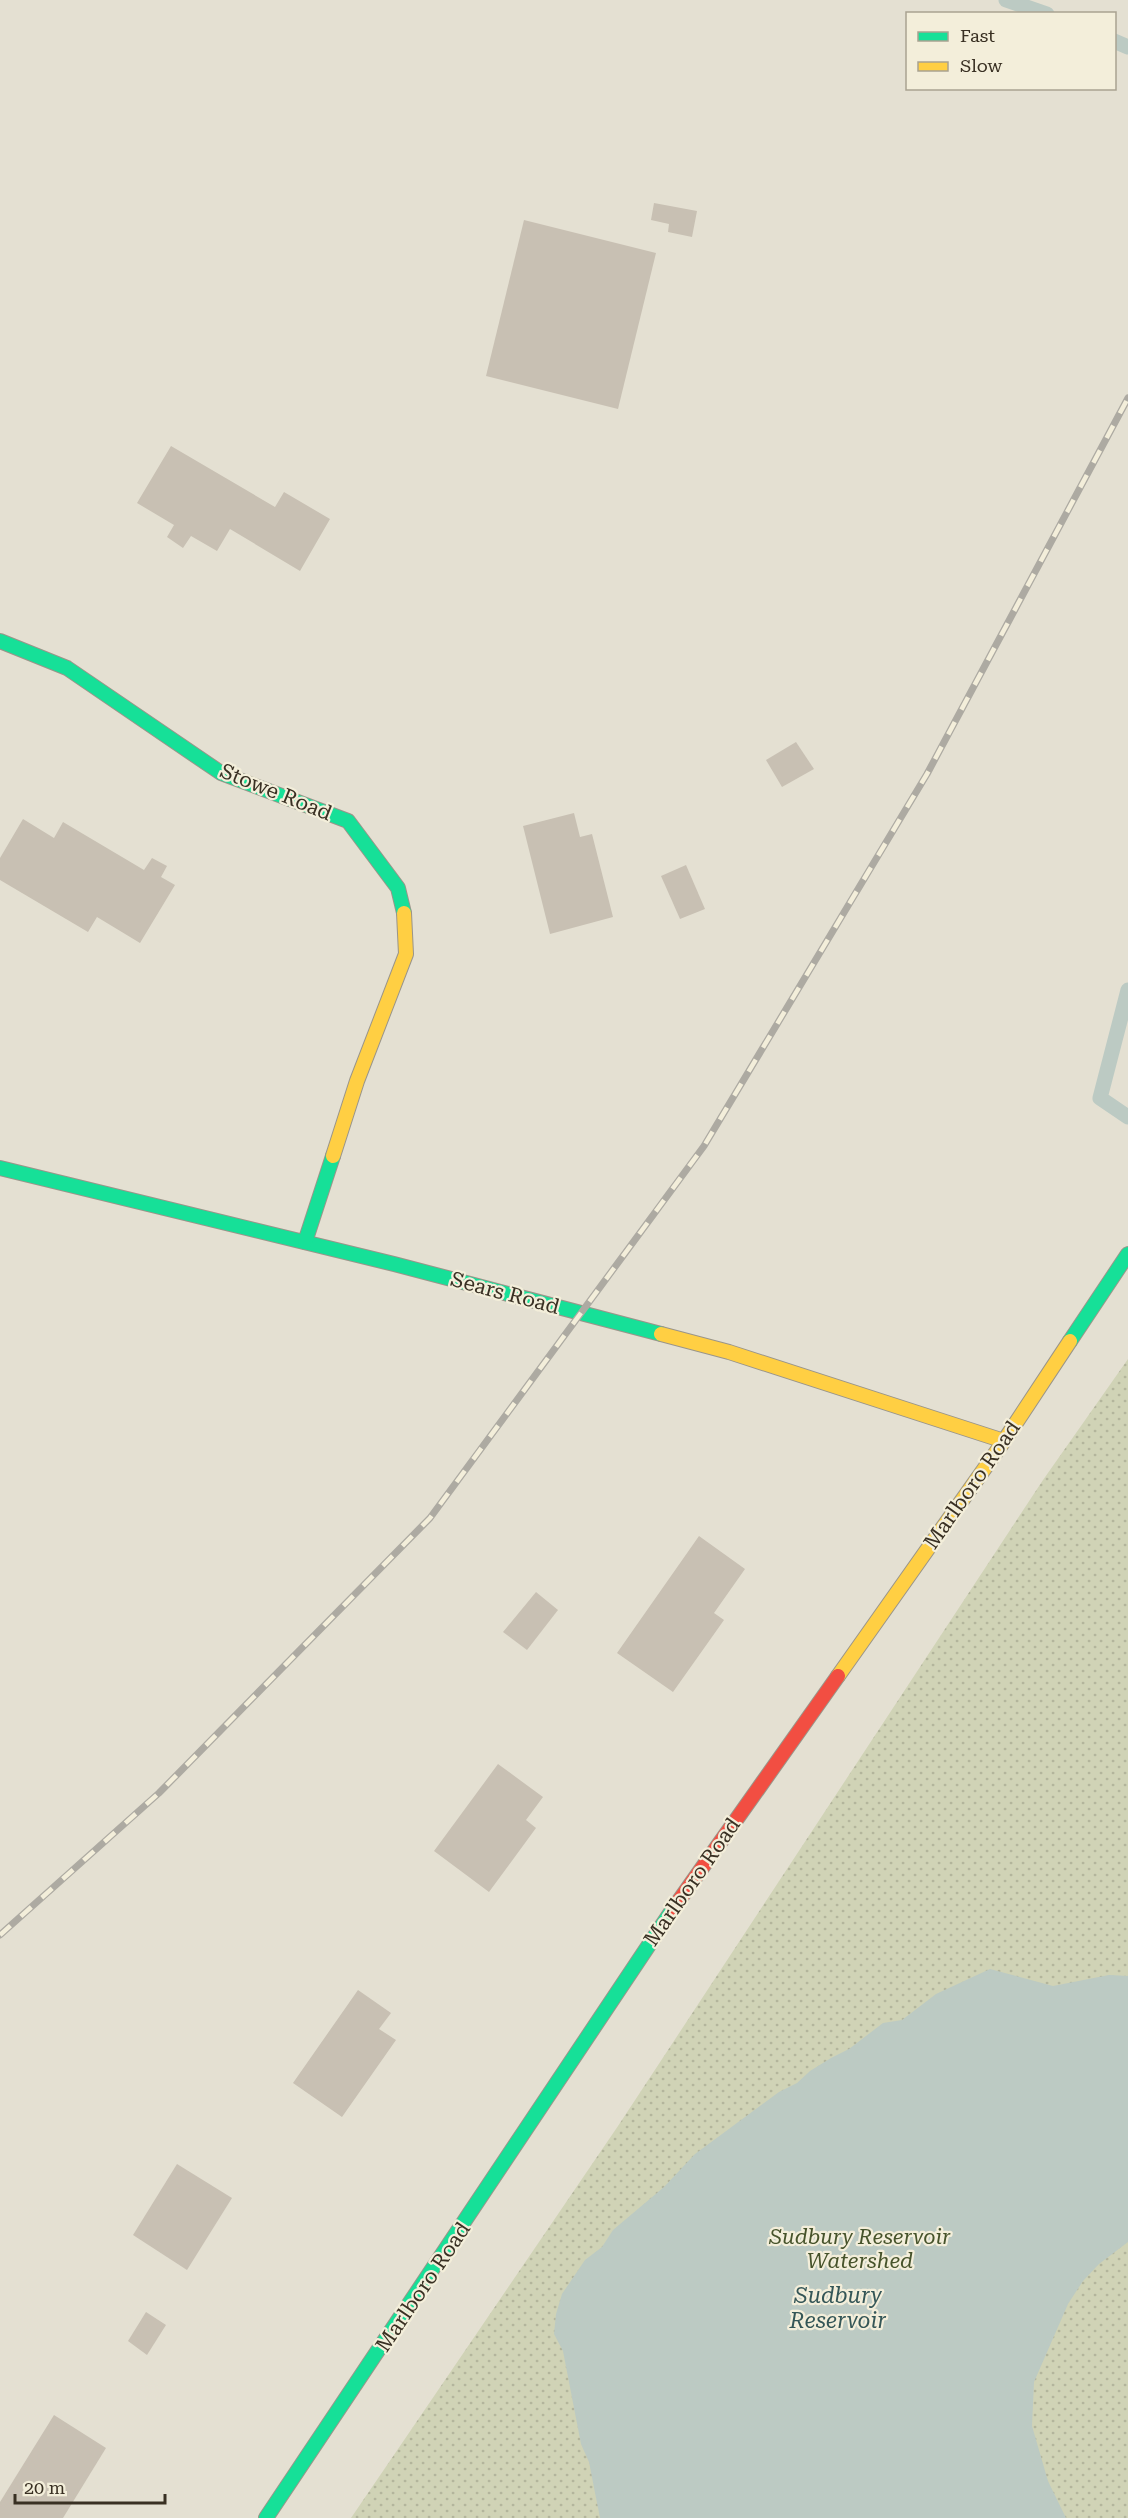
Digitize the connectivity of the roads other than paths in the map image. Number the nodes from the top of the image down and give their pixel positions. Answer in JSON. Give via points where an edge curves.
{"nodes":[{"id":1,"x":0,"y":641,"type":"edge"},
{"id":2,"x":0,"y":1168,"type":"edge"},
{"id":3,"x":306,"y":1242,"type":"junction"},
{"id":4,"x":1128,"y":1254,"type":"edge"},
{"id":5,"x":1004,"y":1441,"type":"junction"},
{"id":6,"x":266,"y":2518,"type":"edge"}],
"edges":[{"from":1,"to":3,"type":"street","name":"Stowe Road","via":[[66,668],[221,773],[348,821],[398,888],[406,921],[406,954],[357,1081]]},
{"from":2,"to":3,"type":"street","name":"Sears Road"},
{"from":3,"to":5,"type":"street","name":"Sears Road","via":[[729,1352]]},
{"from":4,"to":5,"type":"street","name":"Marlboro Road"},
{"from":5,"to":6,"type":"street","name":"Marlboro Road","via":[[661,1926]]}]}
